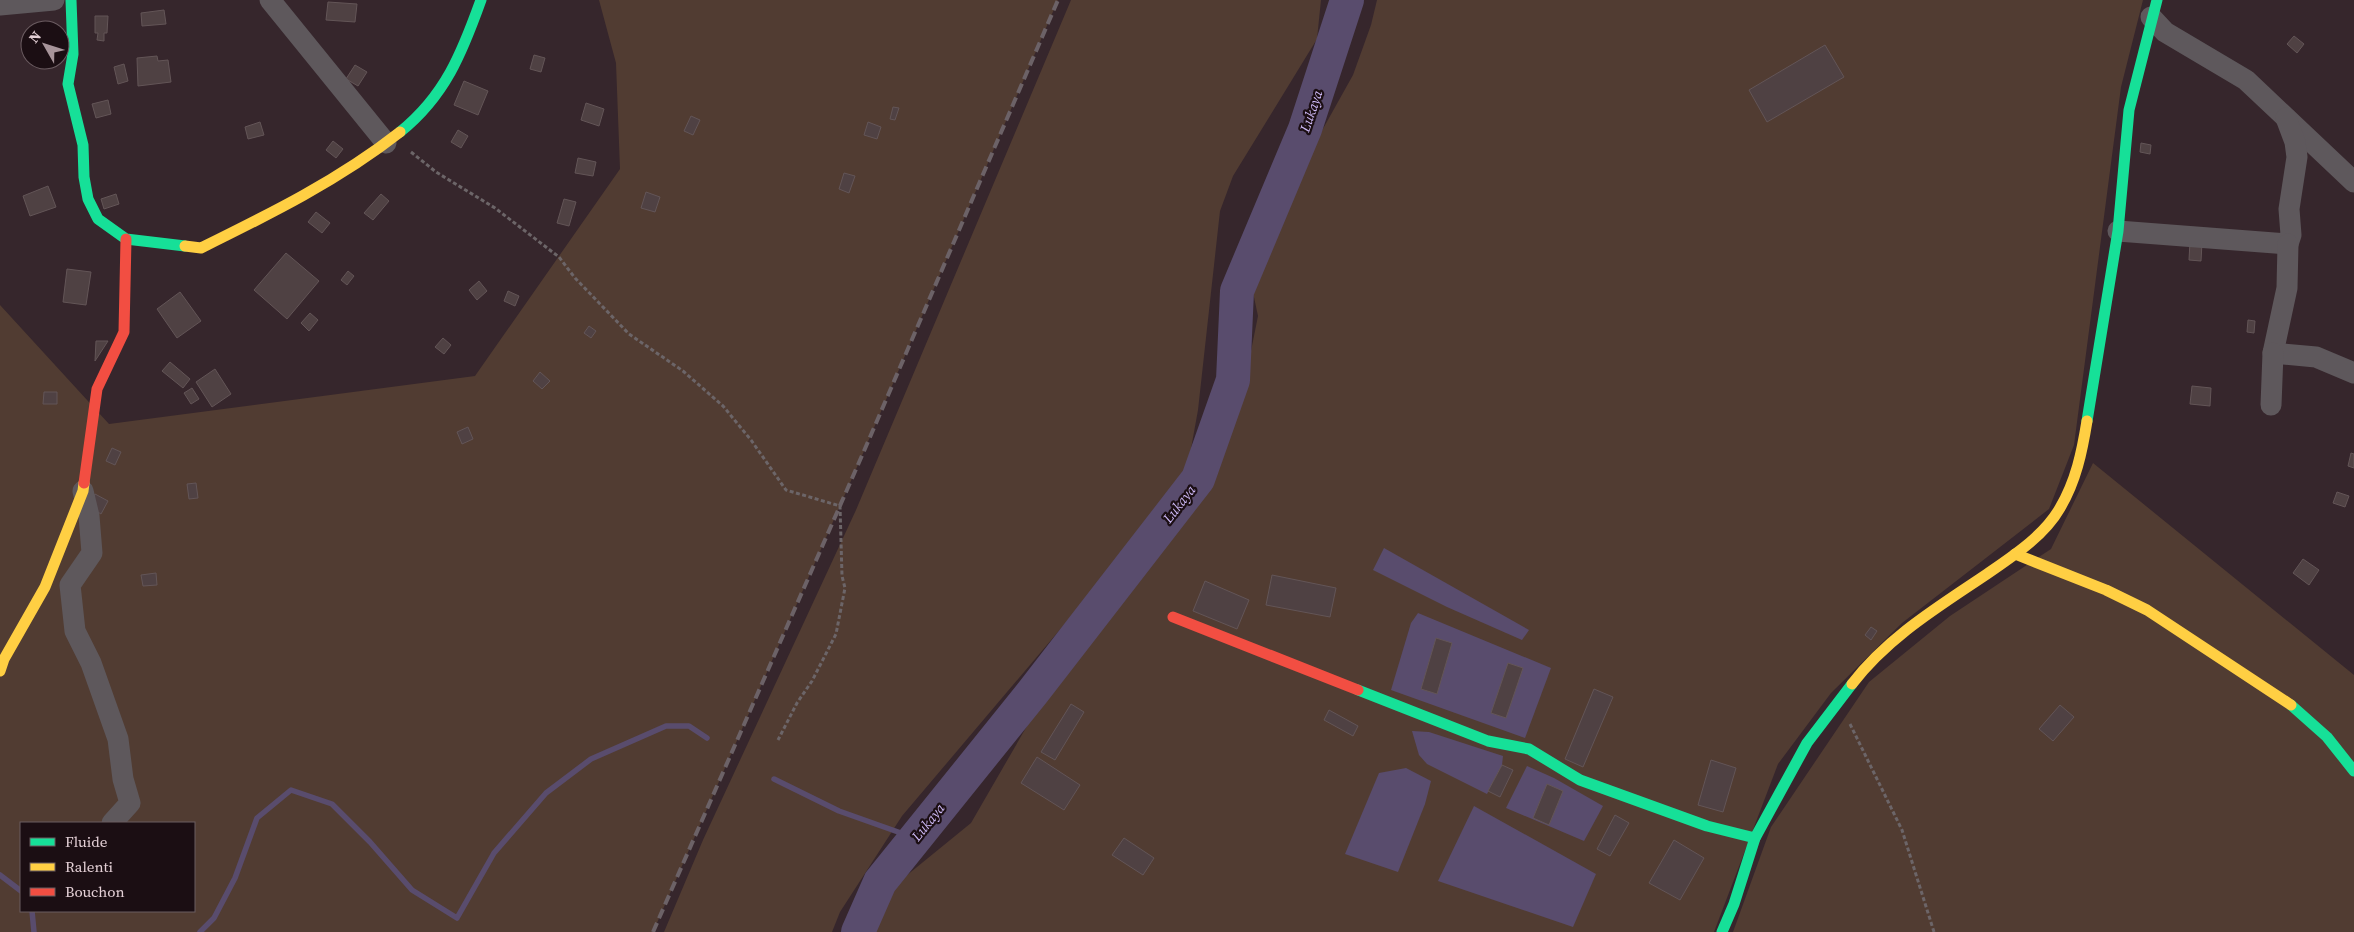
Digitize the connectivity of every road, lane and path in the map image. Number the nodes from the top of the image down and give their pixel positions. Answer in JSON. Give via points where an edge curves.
{"nodes":[{"id":1,"x":54,"y":0,"type":"edge"},
{"id":2,"x":71,"y":0,"type":"edge"},
{"id":3,"x":270,"y":0,"type":"edge"},
{"id":4,"x":481,"y":0,"type":"edge"},
{"id":5,"x":0,"y":5,"type":"edge"},
{"id":6,"x":2154,"y":9,"type":"edge"},
{"id":7,"x":2286,"y":118,"type":"junction"},
{"id":8,"x":389,"y":140,"type":"junction"},
{"id":9,"x":2354,"y":182,"type":"edge"},
{"id":10,"x":2118,"y":231,"type":"junction"},
{"id":11,"x":126,"y":240,"type":"junction"},
{"id":12,"x":2288,"y":244,"type":"junction"},
{"id":13,"x":2273,"y":353,"type":"junction"},
{"id":14,"x":2354,"y":373,"type":"edge"},
{"id":15,"x":2271,"y":405,"type":"dead end"},
{"id":16,"x":83,"y":490,"type":"junction"},
{"id":17,"x":2015,"y":554,"type":"junction"},
{"id":18,"x":1173,"y":617,"type":"dead end"},
{"id":19,"x":0,"y":671,"type":"edge"},
{"id":20,"x":1840,"y":700,"type":"junction"},
{"id":21,"x":778,"y":740,"type":"dead end"},
{"id":22,"x":2354,"y":771,"type":"edge"},
{"id":23,"x":113,"y":822,"type":"edge"},
{"id":24,"x":1755,"y":838,"type":"junction"},
{"id":25,"x":1722,"y":932,"type":"edge"},
{"id":26,"x":1934,"y":932,"type":"edge"}],
"edges":[{"from":1,"to":5,"type":"street"},
{"from":2,"to":11,"type":"street","via":[[73,54],[68,84],[83,145],[88,199],[98,219]]},
{"from":3,"to":8,"type":"street"},
{"from":4,"to":8,"type":"street","via":[[464,51],[441,89],[412,122]]},
{"from":6,"to":7,"type":"street","via":[[2165,32],[2246,80]]},
{"from":6,"to":10,"type":"street","via":[[2129,110]]},
{"from":7,"to":9,"type":"street"},
{"from":7,"to":12,"type":"street","via":[[2297,157],[2289,209],[2291,235]]},
{"from":8,"to":11,"type":"street","via":[[365,159],[290,204],[201,248]]},
{"from":8,"to":21,"type":"path","via":[[495,208],[559,257],[629,334],[683,370],[723,406],[786,490],[840,506],[845,588],[836,634]]},
{"from":10,"to":12,"type":"street"},
{"from":10,"to":17,"type":"street","via":[[2075,479],[2060,509],[2046,527]]},
{"from":11,"to":16,"type":"street","via":[[124,332],[97,389]]},
{"from":12,"to":13,"type":"street","via":[[2287,288]]},
{"from":13,"to":14,"type":"street","via":[[2316,357]]},
{"from":13,"to":15,"type":"street"},
{"from":16,"to":19,"type":"street","via":[[46,586],[4,658]]},
{"from":16,"to":23,"type":"street","via":[[92,552],[70,585],[75,631],[91,663],[118,739],[130,803]]},
{"from":17,"to":20,"type":"street","via":[[1898,635],[1869,662]]},
{"from":17,"to":22,"type":"street","via":[[2135,603],[2163,620],[2281,696],[2316,723],[2339,748]]},
{"from":18,"to":24,"type":"street","via":[[1488,741],[1530,749],[1580,780],[1707,826]]},
{"from":20,"to":24,"type":"street","via":[[1807,743]]},
{"from":20,"to":26,"type":"path","via":[[1902,830]]},
{"from":24,"to":25,"type":"street"}]}
